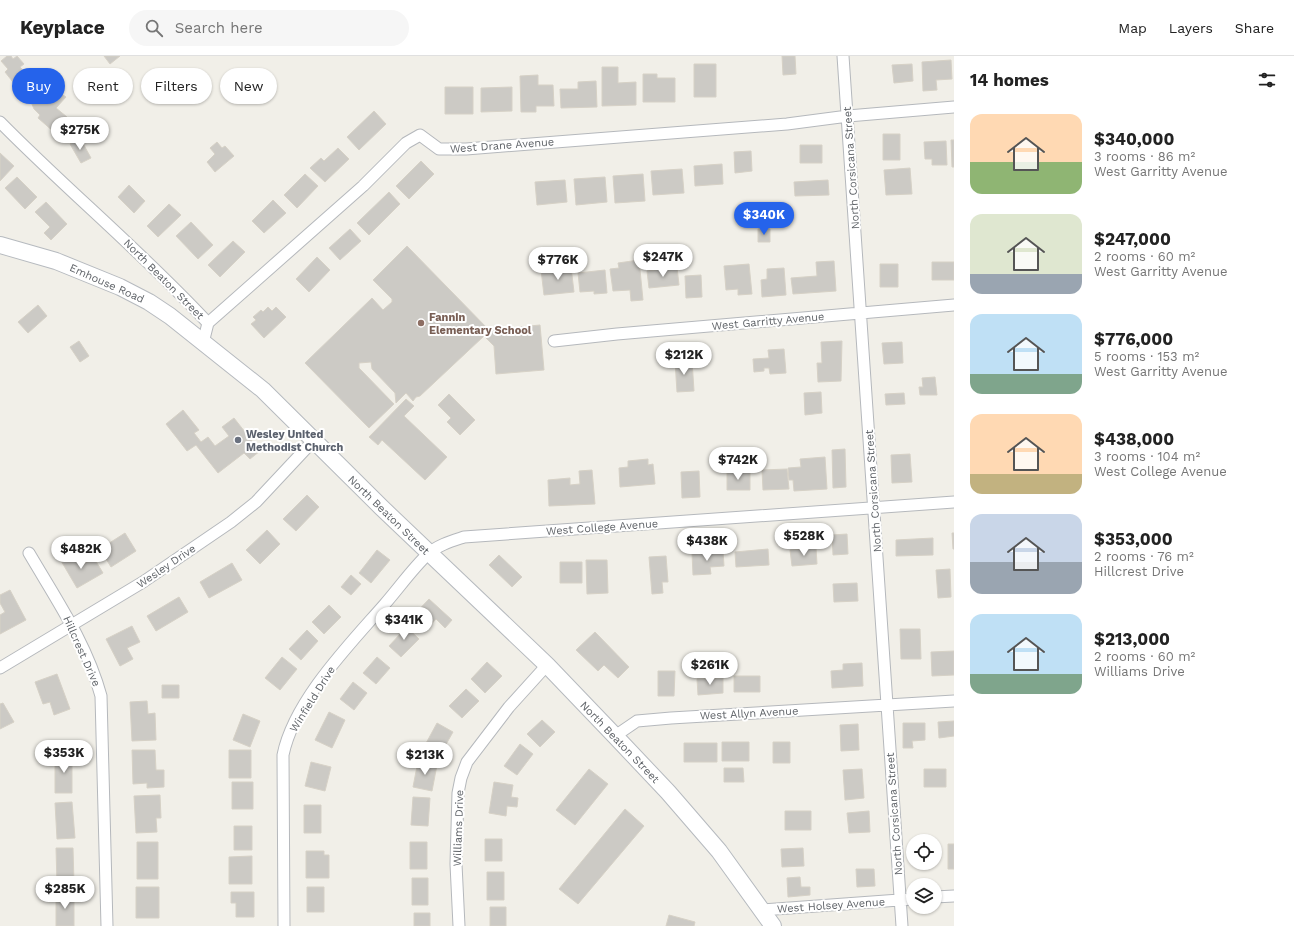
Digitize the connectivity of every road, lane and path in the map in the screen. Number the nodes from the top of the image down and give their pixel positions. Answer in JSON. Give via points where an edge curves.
{"nodes":[{"id":1,"x":843,"y":56,"type":"edge"},
{"id":2,"x":954,"y":107,"type":"edge"},
{"id":3,"x":848,"y":116,"type":"junction"},
{"id":4,"x":0,"y":122,"type":"edge"},
{"id":5,"x":0,"y":245,"type":"edge"},
{"id":6,"x":954,"y":305,"type":"edge"},
{"id":7,"x":861,"y":312,"type":"junction"},
{"id":8,"x":208,"y":323,"type":"junction"},
{"id":9,"x":554,"y":341,"type":"dead end"},
{"id":10,"x":203,"y":343,"type":"junction"},
{"id":11,"x":314,"y":440,"type":"junction"},
{"id":12,"x":954,"y":502,"type":"edge"},
{"id":13,"x":875,"y":508,"type":"junction"},
{"id":14,"x":29,"y":553,"type":"dead end"},
{"id":15,"x":429,"y":553,"type":"junction"},
{"id":16,"x":72,"y":625,"type":"junction"},
{"id":17,"x":547,"y":665,"type":"junction"},
{"id":18,"x":0,"y":668,"type":"edge"},
{"id":19,"x":954,"y":701,"type":"edge"},
{"id":20,"x":887,"y":704,"type":"junction"},
{"id":21,"x":615,"y":736,"type":"junction"},
{"id":22,"x":954,"y":896,"type":"edge"},
{"id":23,"x":942,"y":897,"type":"edge"},
{"id":24,"x":900,"y":900,"type":"junction"},
{"id":25,"x":906,"y":900,"type":"edge"},
{"id":26,"x":762,"y":910,"type":"junction"},
{"id":27,"x":107,"y":926,"type":"edge"},
{"id":28,"x":284,"y":926,"type":"edge"},
{"id":29,"x":459,"y":926,"type":"edge"},
{"id":30,"x":773,"y":926,"type":"edge"},
{"id":31,"x":902,"y":926,"type":"edge"}],
"edges":[{"from":1,"to":3,"type":"street","name":"North Corsicana Street"},
{"from":2,"to":3,"type":"street"},
{"from":3,"to":7,"type":"street","name":"North Corsicana Street"},
{"from":3,"to":8,"type":"street","name":"West Drane Avenue","via":[[787,124],[466,149],[439,149],[420,135],[406,143],[363,186]]},
{"from":4,"to":8,"type":"street","name":"North Beaton Street"},
{"from":5,"to":10,"type":"main road","name":"Emhouse Road","via":[[56,260],[120,287],[148,302]]},
{"from":6,"to":7,"type":"street","name":"West Garritty Avenue"},
{"from":7,"to":9,"type":"street","name":"West Garritty Avenue"},
{"from":7,"to":13,"type":"street","name":"North Corsicana Street"},
{"from":8,"to":10,"type":"street","name":"North Beaton Street"},
{"from":10,"to":11,"type":"main road","name":"North Beaton Street","via":[[263,390]]},
{"from":11,"to":15,"type":"main road","name":"North Beaton Street"},
{"from":11,"to":16,"type":"street","name":"Wesley Drive","via":[[256,502],[231,522],[143,582]]},
{"from":12,"to":13,"type":"street","name":"West College Avenue"},
{"from":13,"to":15,"type":"street","name":"West College Avenue","via":[[464,537]]},
{"from":13,"to":20,"type":"street","name":"North Corsicana Street"},
{"from":14,"to":16,"type":"street","name":"Hillcrest Drive"},
{"from":15,"to":17,"type":"main road","name":"North Beaton Street"},
{"from":15,"to":28,"type":"street","name":"Winfield Drive","via":[[332,665],[306,703],[286,739]]},
{"from":16,"to":18,"type":"street","name":"Wesley Drive"},
{"from":16,"to":27,"type":"street","name":"Hillcrest Drive","via":[[96,678],[101,696]]},
{"from":17,"to":21,"type":"main road","name":"North Beaton Street"},
{"from":17,"to":29,"type":"street","name":"Williams Drive","via":[[509,707],[467,762],[461,778],[458,793],[456,864]]},
{"from":19,"to":20,"type":"street","name":"West Allyn Avenue"},
{"from":20,"to":21,"type":"street","name":"West Allyn Avenue","via":[[637,722]]},
{"from":20,"to":24,"type":"street","name":"North Corsicana Street"},
{"from":21,"to":26,"type":"main road","name":"North Beaton Street","via":[[719,851]]},
{"from":22,"to":23,"type":"street"},
{"from":24,"to":25,"type":"street","name":"West Holsey Avenue"},
{"from":24,"to":26,"type":"street","name":"West Holsey Avenue"},
{"from":24,"to":31,"type":"street","name":"North Corsicana Street"},
{"from":26,"to":30,"type":"main road","name":"North Beaton Street"}]}
